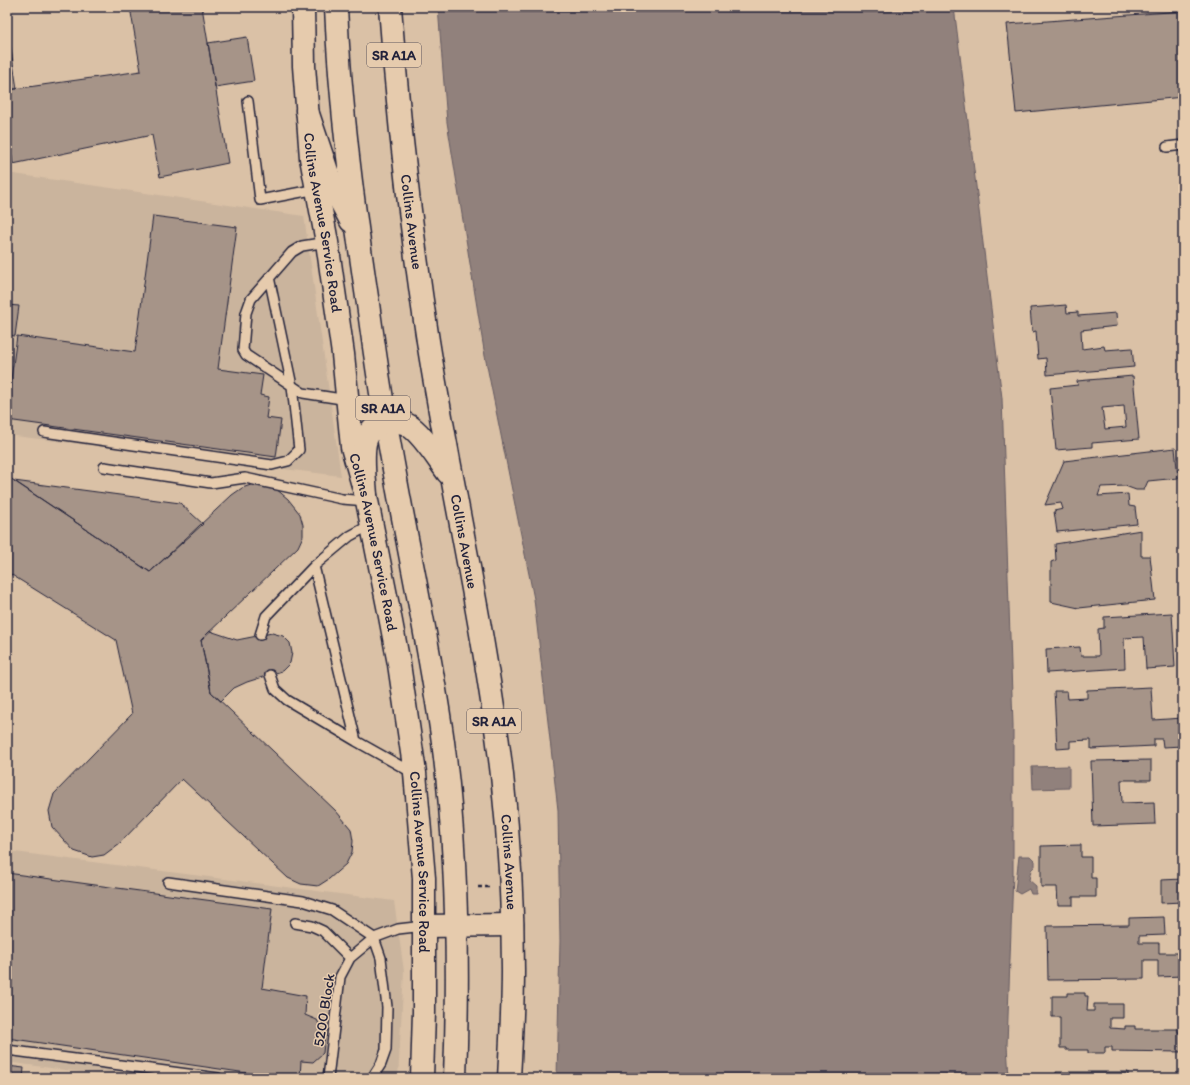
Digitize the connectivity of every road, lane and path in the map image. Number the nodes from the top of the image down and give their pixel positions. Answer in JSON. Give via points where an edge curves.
{"nodes":[{"id":1,"x":303,"y":7,"type":"edge"},
{"id":2,"x":336,"y":7,"type":"edge"},
{"id":3,"x":390,"y":7,"type":"edge"},
{"id":4,"x":248,"y":101,"type":"dead end"},
{"id":5,"x":307,"y":111,"type":"junction"},
{"id":6,"x":1183,"y":145,"type":"edge"},
{"id":7,"x":1167,"y":147,"type":"dead end"},
{"id":8,"x":317,"y":189,"type":"junction"},
{"id":9,"x":357,"y":233,"type":"junction"},
{"id":10,"x":327,"y":242,"type":"junction"},
{"id":11,"x":269,"y":278,"type":"junction"},
{"id":12,"x":292,"y":386,"type":"junction"},
{"id":13,"x":349,"y":400,"type":"junction"},
{"id":14,"x":385,"y":422,"type":"junction"},
{"id":15,"x":44,"y":432,"type":"dead end"},
{"id":16,"x":104,"y":467,"type":"dead end"},
{"id":17,"x":452,"y":478,"type":"junction"},
{"id":18,"x":367,"y":498,"type":"junction"},
{"id":19,"x":372,"y":524,"type":"junction"},
{"id":20,"x":314,"y":566,"type":"junction"},
{"id":21,"x":260,"y":635,"type":"dead end"},
{"id":22,"x":270,"y":675,"type":"dead end"},
{"id":23,"x":356,"y":741,"type":"junction"},
{"id":24,"x":415,"y":773,"type":"junction"},
{"id":25,"x":168,"y":882,"type":"dead end"},
{"id":26,"x":477,"y":887,"type":"dead end"},
{"id":27,"x":490,"y":887,"type":"dead end"},
{"id":28,"x":295,"y":923,"type":"dead end"},
{"id":29,"x":457,"y":925,"type":"junction"},
{"id":30,"x":512,"y":925,"type":"junction"},
{"id":31,"x":424,"y":926,"type":"junction"},
{"id":32,"x":374,"y":938,"type":"junction"},
{"id":33,"x":350,"y":958,"type":"junction"},
{"id":34,"x":7,"y":1050,"type":"edge"},
{"id":35,"x":218,"y":1078,"type":"edge"},
{"id":36,"x":328,"y":1078,"type":"edge"},
{"id":37,"x":372,"y":1078,"type":"edge"},
{"id":38,"x":422,"y":1078,"type":"edge"},
{"id":39,"x":454,"y":1078,"type":"edge"},
{"id":40,"x":509,"y":1078,"type":"edge"}],
"edges":[{"from":1,"to":5,"type":"main road","name":"Collins Avenue Service Road"},
{"from":2,"to":9,"type":"main road","number":"SR A1A","via":[[346,140]]},
{"from":3,"to":17,"type":"main road","name":"Collins Avenue","number":"SR A1A","via":[[409,204],[428,342]]},
{"from":4,"to":8,"type":"lane","via":[[260,200]]},
{"from":5,"to":8,"type":"main road","name":"Collins Avenue Service Road","via":[[311,158]]},
{"from":5,"to":9,"type":"main road","via":[[331,183]]},
{"from":6,"to":7,"type":"lane"},
{"from":8,"to":10,"type":"main road","name":"Collins Avenue Service Road"},
{"from":9,"to":14,"type":"main road","number":"SR A1A"},
{"from":10,"to":11,"type":"lane","via":[[302,246],[292,252]]},
{"from":10,"to":13,"type":"main road","name":"Collins Avenue Service Road"},
{"from":11,"to":12,"type":"lane"},
{"from":11,"to":12,"type":"lane","via":[[251,299],[246,313],[243,350],[246,355]]},
{"from":12,"to":13,"type":"lane","via":[[303,393]]},
{"from":12,"to":15,"type":"lane","via":[[299,450],[288,461],[272,464]]},
{"from":13,"to":18,"type":"main road","name":"Collins Avenue Service Road","via":[[352,447]]},
{"from":14,"to":17,"type":"main road","via":[[397,421],[407,424],[416,431]]},
{"from":14,"to":18,"type":"main road","via":[[377,425],[365,441]]},
{"from":14,"to":29,"type":"main road","number":"SR A1A","via":[[430,657],[443,743]]},
{"from":16,"to":18,"type":"lane","via":[[211,483],[245,478],[342,499]]},
{"from":17,"to":30,"type":"main road","name":"Collins Avenue","number":"SR A1A","via":[[493,712],[507,832]]},
{"from":18,"to":19,"type":"main road","name":"Collins Avenue Service Road"},
{"from":19,"to":20,"type":"lane","via":[[350,536]]},
{"from":19,"to":24,"type":"main road","name":"Collins Avenue Service Road","via":[[399,664]]},
{"from":20,"to":21,"type":"lane","via":[[266,616]]},
{"from":20,"to":23,"type":"lane"},
{"from":22,"to":23,"type":"lane","via":[[276,689],[287,700]]},
{"from":23,"to":24,"type":"lane"},
{"from":24,"to":31,"type":"main road","name":"Collins Avenue Service Road","via":[[424,878]]},
{"from":25,"to":32,"type":"lane","via":[[303,901],[332,910]]},
{"from":26,"to":27,"type":"path"},
{"from":28,"to":33,"type":"lane","via":[[323,931]]},
{"from":29,"to":30,"type":"main road"},
{"from":29,"to":31,"type":"main road"},
{"from":29,"to":39,"type":"main road","number":"SR A1A"},
{"from":30,"to":40,"type":"main road","name":"Collins Avenue","number":"SR A1A"},
{"from":31,"to":32,"type":"lane","name":"5200 Block","via":[[398,928]]},
{"from":31,"to":38,"type":"main road","name":"Collins Avenue Service Road"},
{"from":32,"to":33,"type":"lane","name":"5200 Block"},
{"from":32,"to":37,"type":"lane","via":[[381,958],[387,1014],[386,1050]]},
{"from":33,"to":36,"type":"lane","name":"5200 Block","via":[[340,976]]},
{"from":34,"to":35,"type":"lane"}]}
